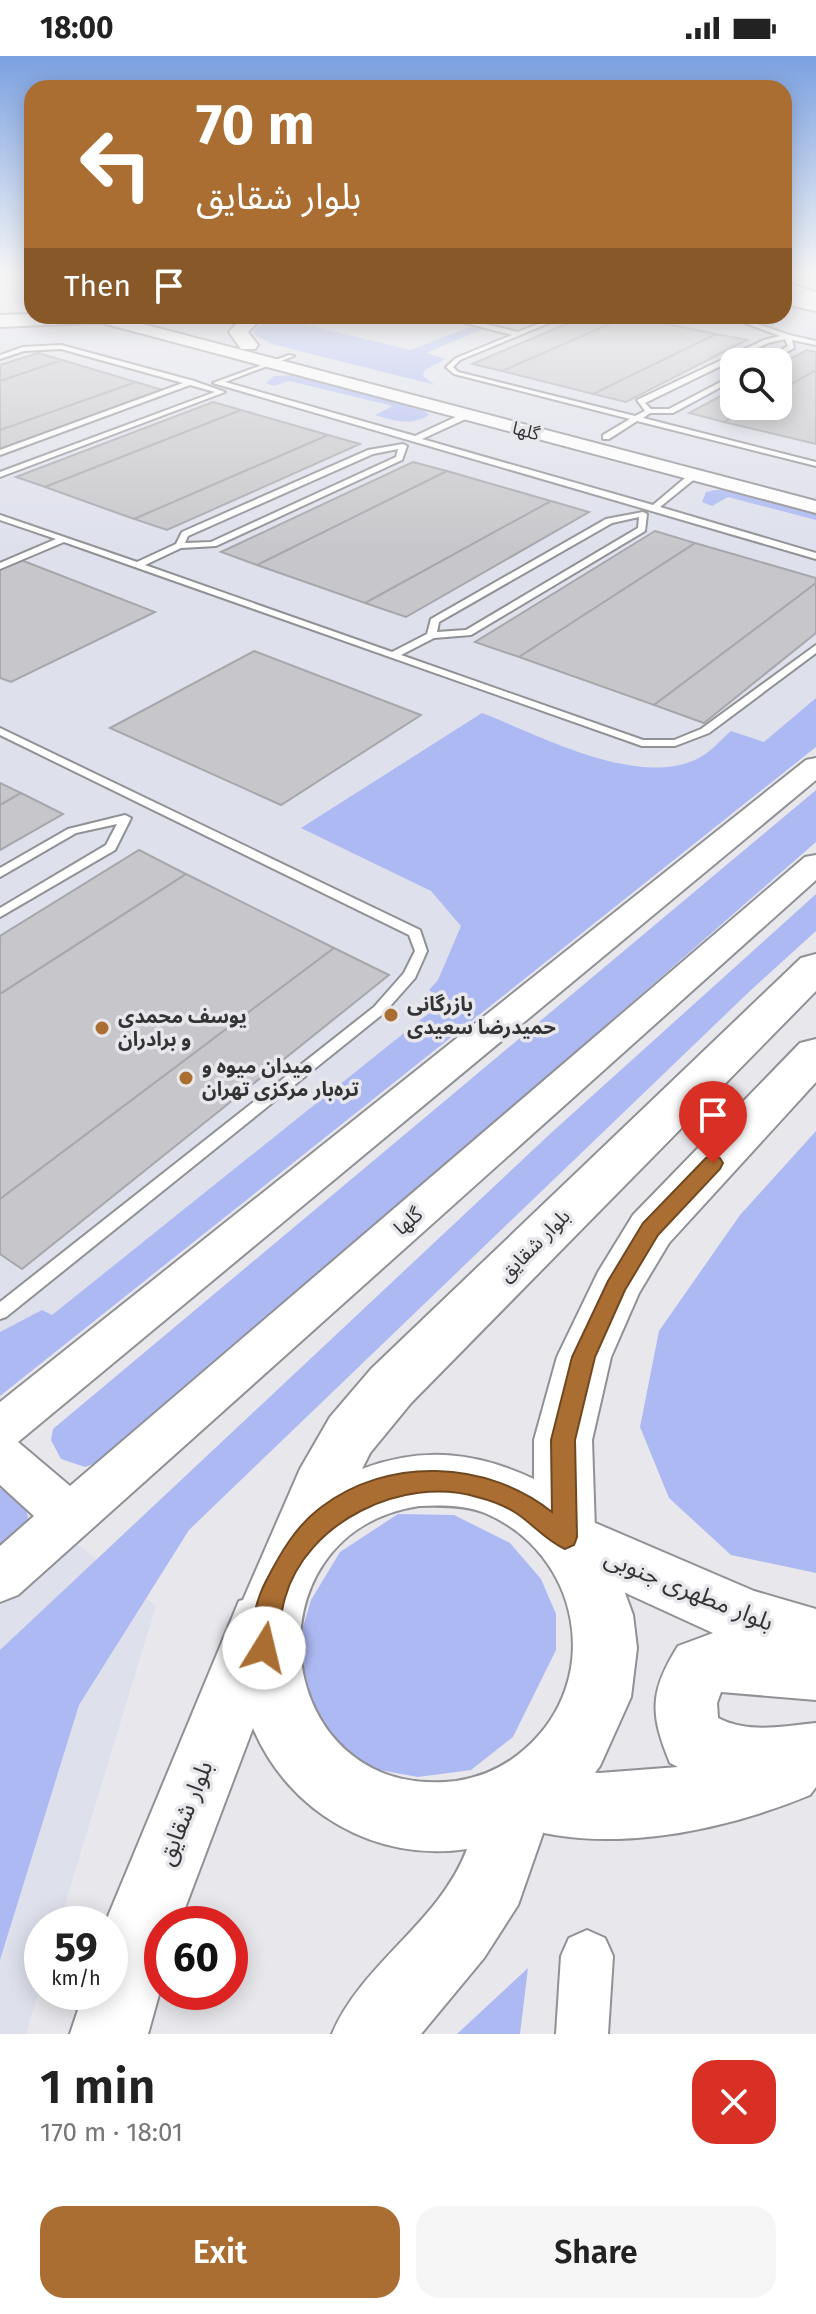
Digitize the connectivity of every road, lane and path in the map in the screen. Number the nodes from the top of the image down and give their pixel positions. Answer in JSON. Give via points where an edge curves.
{"nodes":[{"id":1,"x":133,"y":366,"type":"edge"},
{"id":2,"x":262,"y":366,"type":"edge"},
{"id":3,"x":283,"y":366,"type":"edge"},
{"id":4,"x":331,"y":366,"type":"edge"},
{"id":5,"x":450,"y":366,"type":"edge"},
{"id":6,"x":714,"y":366,"type":"edge"},
{"id":7,"x":192,"y":382,"type":"junction"},
{"id":8,"x":218,"y":382,"type":"junction"},
{"id":9,"x":720,"y":384,"type":"edge"},
{"id":10,"x":206,"y":386,"type":"junction"},
{"id":11,"x":487,"y":407,"type":"junction"},
{"id":12,"x":649,"y":411,"type":"junction"},
{"id":13,"x":467,"y":415,"type":"junction"},
{"id":14,"x":635,"y":419,"type":"junction"},
{"id":15,"x":606,"y":437,"type":"junction"},
{"id":16,"x":414,"y":440,"type":"junction"},
{"id":17,"x":403,"y":446,"type":"junction"},
{"id":18,"x":586,"y":447,"type":"junction"},
{"id":19,"x":0,"y":453,"type":"edge"},
{"id":20,"x":816,"y":464,"type":"edge"},
{"id":21,"x":703,"y":470,"type":"junction"},
{"id":22,"x":0,"y":475,"type":"edge"},
{"id":23,"x":816,"y":491,"type":"edge"},
{"id":24,"x":816,"y":507,"type":"edge"},
{"id":25,"x":654,"y":508,"type":"junction"},
{"id":26,"x":643,"y":514,"type":"junction"},
{"id":27,"x":0,"y":517,"type":"edge"},
{"id":28,"x":64,"y":539,"type":"junction"},
{"id":29,"x":179,"y":546,"type":"junction"},
{"id":30,"x":816,"y":556,"type":"edge"},
{"id":31,"x":140,"y":564,"type":"junction"},
{"id":32,"x":0,"y":566,"type":"edge"},
{"id":33,"x":432,"y":635,"type":"junction"},
{"id":34,"x":816,"y":648,"type":"edge"},
{"id":35,"x":393,"y":655,"type":"junction"},
{"id":36,"x":0,"y":731,"type":"edge"},
{"id":37,"x":816,"y":766,"type":"edge"},
{"id":38,"x":151,"y":805,"type":"junction"},
{"id":39,"x":125,"y":818,"type":"junction"},
{"id":40,"x":816,"y":864,"type":"edge"},
{"id":41,"x":0,"y":873,"type":"edge"},
{"id":42,"x":0,"y":913,"type":"edge"},
{"id":43,"x":816,"y":967,"type":"edge"},
{"id":44,"x":816,"y":1054,"type":"edge"},
{"id":45,"x":0,"y":1312,"type":"edge"},
{"id":46,"x":0,"y":1429,"type":"edge"},
{"id":47,"x":0,"y":1455,"type":"edge"},
{"id":48,"x":70,"y":1517,"type":"junction"},
{"id":49,"x":565,"y":1537,"type":"junction"},
{"id":50,"x":283,"y":1574,"type":"junction"},
{"id":51,"x":0,"y":1578,"type":"edge"},
{"id":52,"x":816,"y":1639,"type":"edge"},
{"id":53,"x":816,"y":1669,"type":"edge"},
{"id":54,"x":816,"y":1755,"type":"edge"},
{"id":55,"x":816,"y":1763,"type":"edge"},
{"id":56,"x":521,"y":1796,"type":"junction"},
{"id":57,"x":587,"y":1956,"type":"dead end"},
{"id":58,"x":109,"y":2034,"type":"edge"},
{"id":59,"x":371,"y":2034,"type":"edge"},
{"id":60,"x":582,"y":2034,"type":"edge"}],
"edges":[{"from":1,"to":7,"type":"lane"},
{"from":2,"to":8,"type":"lane"},
{"from":3,"to":13,"type":"street","name":"گلها"},
{"from":4,"to":11,"type":"street","name":"گلها"},
{"from":5,"to":14,"type":"lane","via":[[456,373]]},
{"from":6,"to":12,"type":"lane","via":[[640,402]]},
{"from":7,"to":10,"type":"lane"},
{"from":7,"to":19,"type":"lane"},
{"from":8,"to":10,"type":"lane"},
{"from":8,"to":16,"type":"lane"},
{"from":9,"to":12,"type":"lane","via":[[670,411]]},
{"from":10,"to":22,"type":"lane","via":[[222,392]]},
{"from":11,"to":13,"type":"street"},
{"from":11,"to":15,"type":"street","name":"گلها"},
{"from":12,"to":14,"type":"lane"},
{"from":13,"to":16,"type":"lane"},
{"from":13,"to":18,"type":"street","name":"گلها"},
{"from":14,"to":15,"type":"lane"},
{"from":14,"to":20,"type":"lane"},
{"from":15,"to":18,"type":"street"},
{"from":15,"to":21,"type":"street","name":"گلها"},
{"from":16,"to":17,"type":"lane"},
{"from":16,"to":25,"type":"lane"},
{"from":17,"to":29,"type":"lane","via":[[371,452],[185,534]]},
{"from":17,"to":29,"type":"lane","via":[[399,458],[213,544]]},
{"from":18,"to":21,"type":"street","name":"گلها"},
{"from":21,"to":23,"type":"street","name":"گلها"},
{"from":21,"to":24,"type":"street","name":"گلها"},
{"from":21,"to":25,"type":"lane"},
{"from":25,"to":26,"type":"lane"},
{"from":25,"to":30,"type":"lane"},
{"from":26,"to":33,"type":"lane","via":[[609,521],[434,621]]},
{"from":26,"to":33,"type":"lane","via":[[642,529],[468,633]]},
{"from":27,"to":28,"type":"lane"},
{"from":28,"to":31,"type":"lane"},
{"from":28,"to":32,"type":"lane"},
{"from":29,"to":31,"type":"lane"},
{"from":31,"to":35,"type":"lane"},
{"from":33,"to":35,"type":"lane"},
{"from":34,"to":35,"type":"lane","via":[[705,731],[675,743],[642,743]]},
{"from":36,"to":38,"type":"lane"},
{"from":37,"to":46,"type":"street"},
{"from":38,"to":39,"type":"lane"},
{"from":38,"to":45,"type":"lane","via":[[415,933],[421,951],[410,975],[379,1010]]},
{"from":39,"to":41,"type":"lane","via":[[72,831]]},
{"from":39,"to":42,"type":"lane","via":[[111,847]]},
{"from":40,"to":48,"type":"street","name":"گلها"},
{"from":43,"to":50,"type":"main road","name":"بلوار شقایق","via":[[391,1386],[350,1435]]},
{"from":44,"to":49,"type":"main road","via":[[651,1229],[616,1287],[584,1357],[563,1440]]},
{"from":47,"to":48,"type":"street"},
{"from":48,"to":51,"type":"street","name":"گلها"},
{"from":49,"to":50,"type":"main road","via":[[524,1505],[476,1485],[424,1481],[374,1491],[329,1516]]},
{"from":49,"to":52,"type":"main road","name":"بلوار مطهری جنوبی","via":[[749,1619]]},
{"from":49,"to":56,"type":"main road","via":[[591,1577],[606,1623],[607,1673],[593,1721],[578,1743],[563,1764]]},
{"from":50,"to":56,"type":"main road","via":[[264,1648],[274,1703],[302,1753],[347,1791],[403,1813],[463,1815]]},
{"from":50,"to":58,"type":"main road","name":"بلوار شقایق","via":[[143,1921]]},
{"from":53,"to":54,"type":"main road","via":[[721,1661],[700,1668],[689,1685],[683,1713],[693,1740],[729,1758]]},
{"from":55,"to":56,"type":"main road","via":[[701,1798],[599,1806]]},
{"from":56,"to":59,"type":"main road","via":[[492,1879],[458,1932]]},
{"from":57,"to":60,"type":"street"}]}
